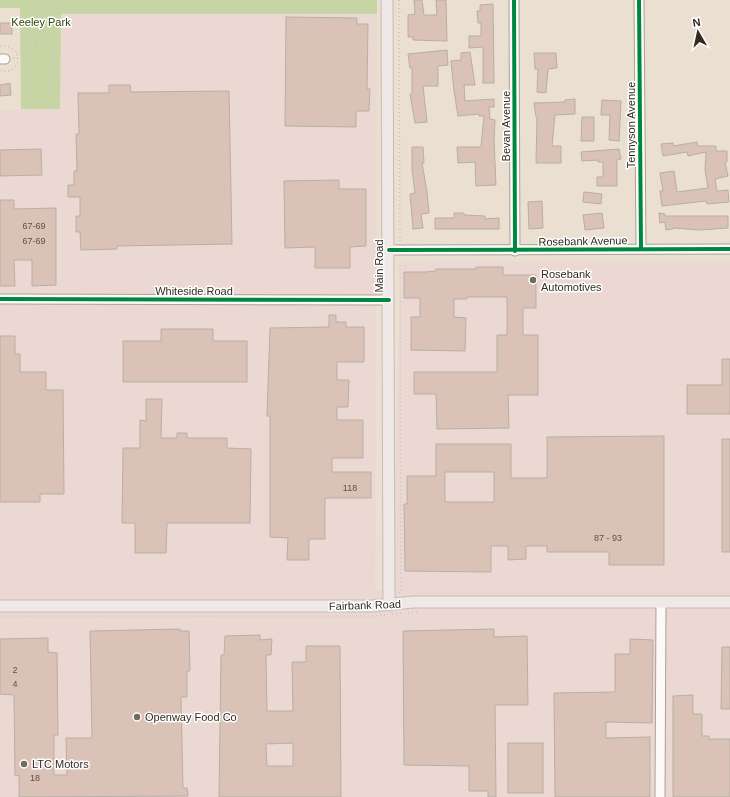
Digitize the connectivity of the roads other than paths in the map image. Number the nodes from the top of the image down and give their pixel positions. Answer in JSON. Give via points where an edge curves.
{"nodes":[{"id":1,"x":387,"y":0,"type":"edge"},
{"id":2,"x":514,"y":0,"type":"edge"},
{"id":3,"x":639,"y":0,"type":"edge"},
{"id":4,"x":641,"y":249,"type":"junction"},
{"id":5,"x":730,"y":249,"type":"edge"},
{"id":6,"x":394,"y":250,"type":"junction"},
{"id":7,"x":515,"y":251,"type":"junction"},
{"id":8,"x":0,"y":299,"type":"edge"},
{"id":9,"x":388,"y":300,"type":"junction"},
{"id":10,"x":389,"y":600,"type":"junction"},
{"id":11,"x":730,"y":602,"type":"edge"},
{"id":12,"x":661,"y":603,"type":"junction"},
{"id":13,"x":0,"y":606,"type":"edge"},
{"id":14,"x":660,"y":797,"type":"edge"}],
"edges":[{"from":1,"to":6,"type":"main road","name":"Main Road"},
{"from":2,"to":7,"type":"street","name":"Bevan Avenue"},
{"from":3,"to":4,"type":"street","name":"Tennyson Avenue"},
{"from":4,"to":5,"type":"street","name":"Rosebank Avenue"},
{"from":4,"to":7,"type":"street","name":"Rosebank Avenue"},
{"from":6,"to":7,"type":"street","name":"Rosebank Avenue"},
{"from":6,"to":9,"type":"main road","name":"Main Road"},
{"from":8,"to":9,"type":"street","name":"Whiteside Road"},
{"from":9,"to":10,"type":"main road","name":"Main Road"},
{"from":10,"to":12,"type":"main road","name":"Fairbank Road"},
{"from":10,"to":13,"type":"main road","name":"Fairbank Road","via":[[372,606]]},
{"from":11,"to":12,"type":"main road","name":"Fairbank Road"},
{"from":12,"to":14,"type":"street"}]}
